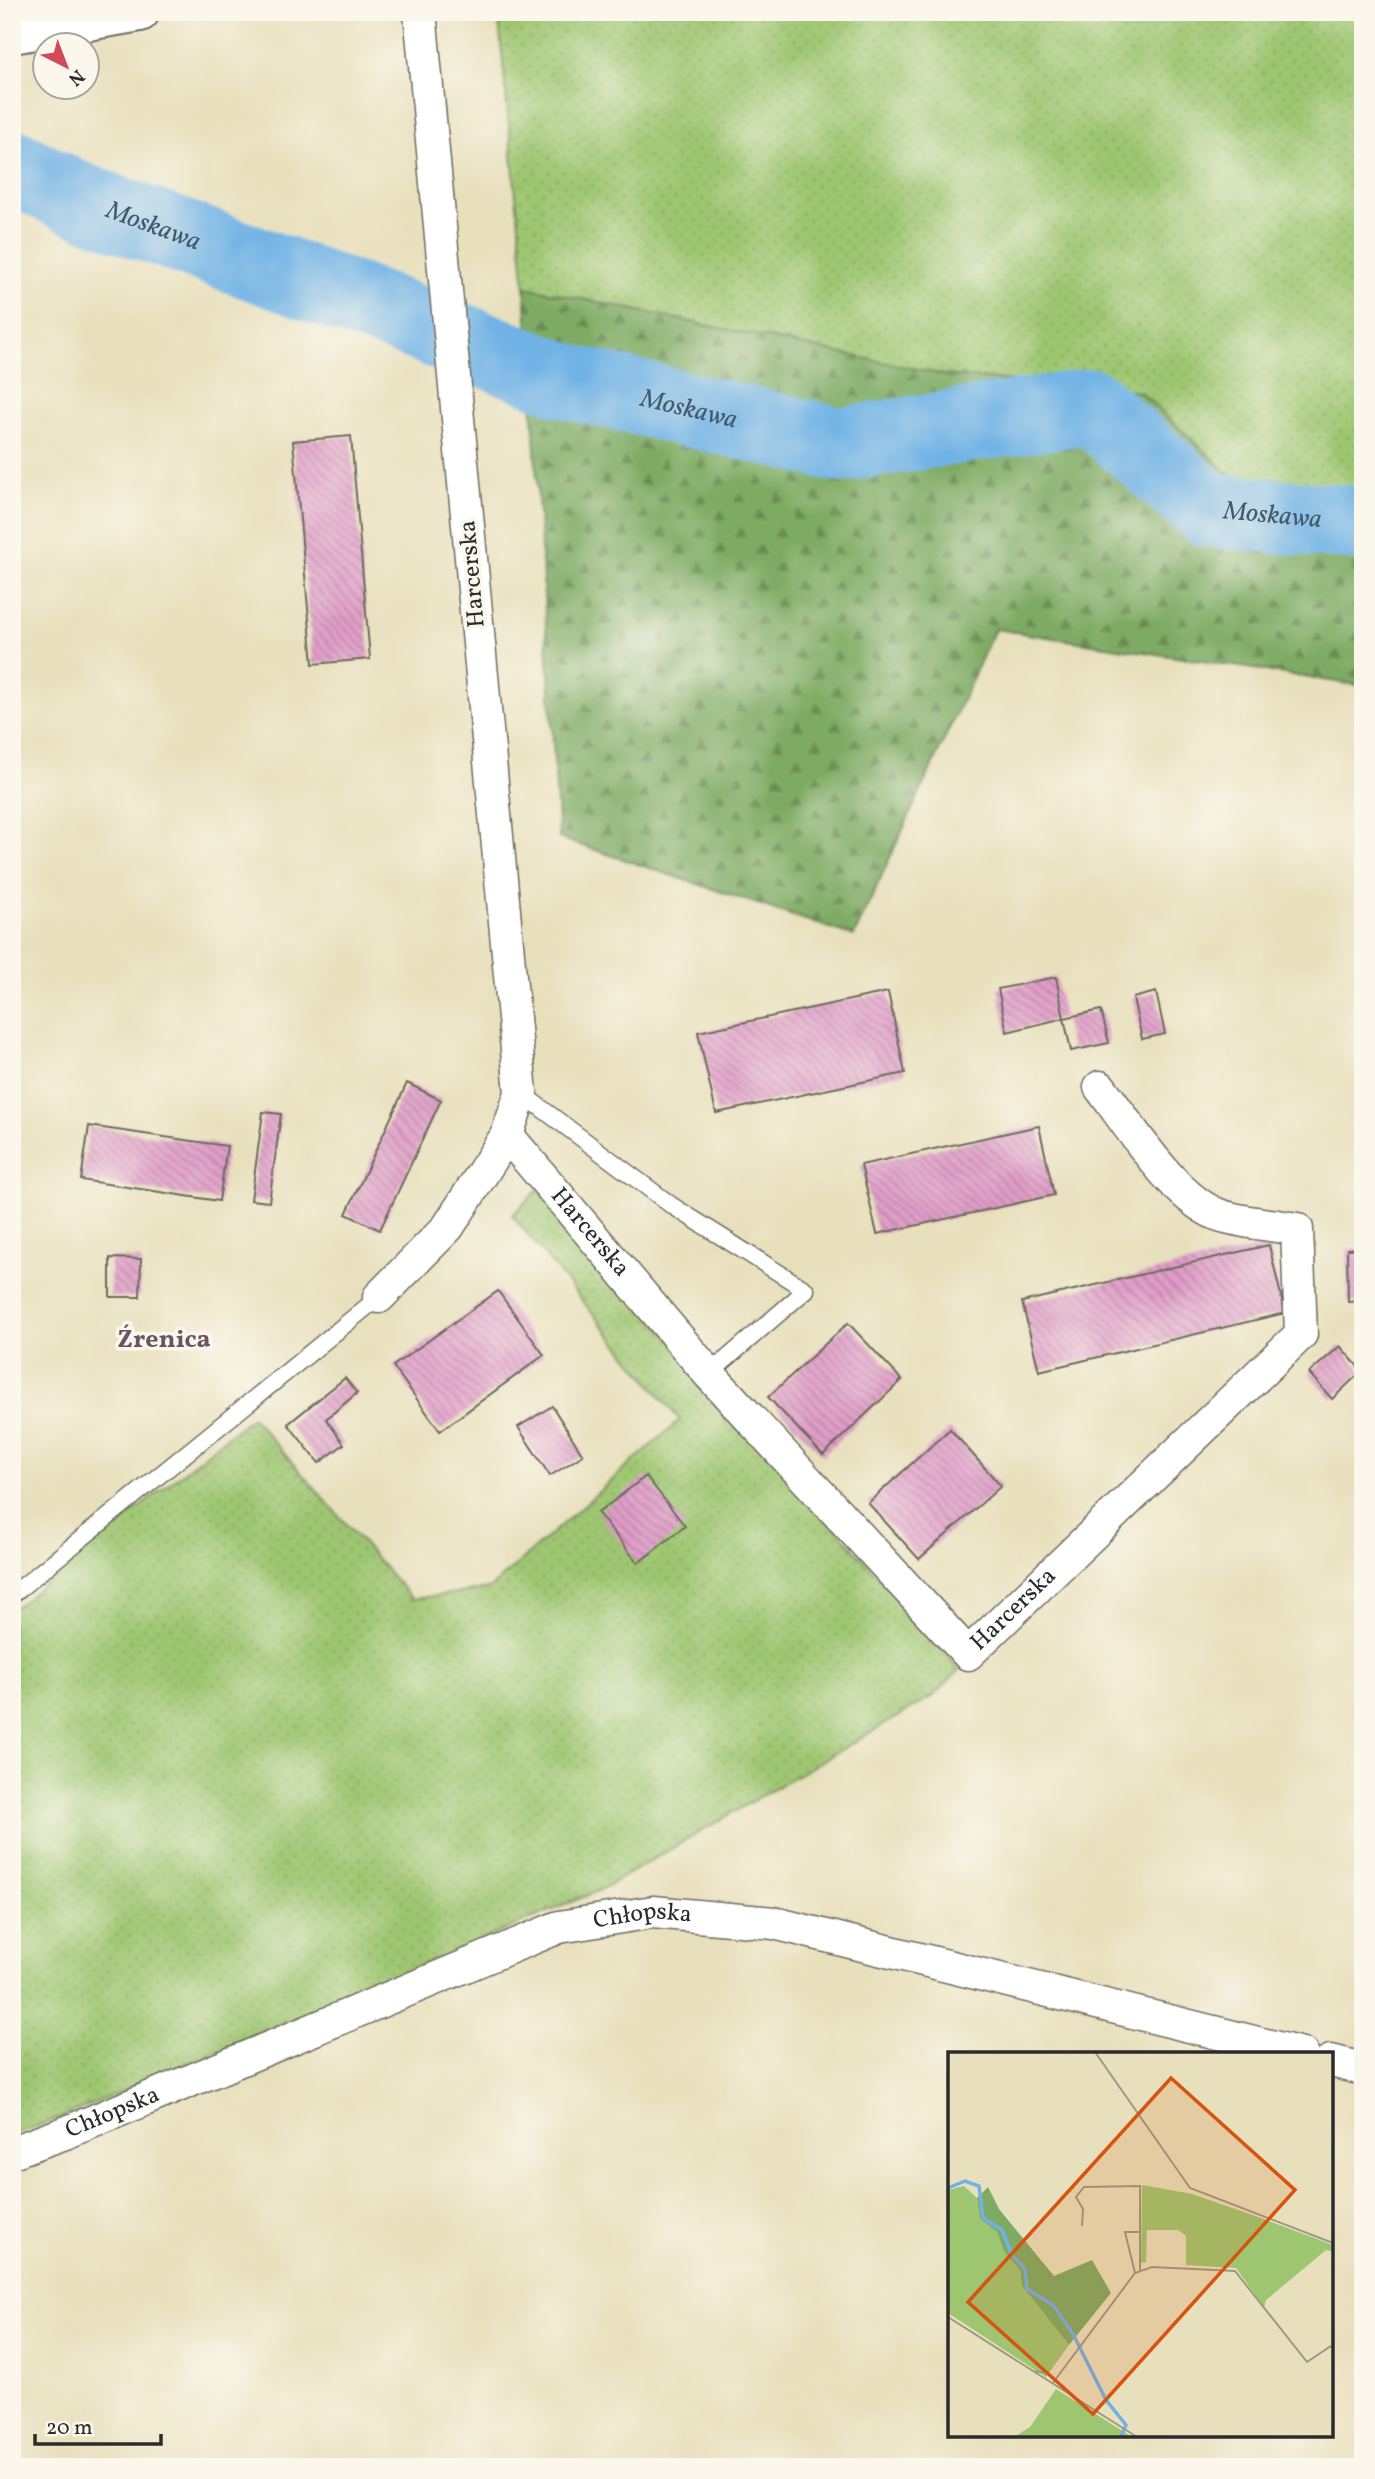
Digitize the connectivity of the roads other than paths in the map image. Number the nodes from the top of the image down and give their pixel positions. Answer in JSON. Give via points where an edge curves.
{"nodes":[{"id":1,"x":140,"y":12,"type":"edge"},
{"id":2,"x":420,"y":12,"type":"edge"},
{"id":3,"x":12,"y":34,"type":"edge"},
{"id":4,"x":1100,"y":1087,"type":"dead end"},
{"id":5,"x":521,"y":1093,"type":"junction"},
{"id":6,"x":507,"y":1135,"type":"junction"},
{"id":7,"x":379,"y":1297,"type":"joint"},
{"id":8,"x":709,"y":1374,"type":"junction"},
{"id":9,"x":12,"y":1595,"type":"edge"},
{"id":10,"x":1294,"y":2052,"type":"edge"},
{"id":11,"x":1333,"y":2062,"type":"edge"},
{"id":12,"x":1363,"y":2069,"type":"edge"},
{"id":13,"x":12,"y":2152,"type":"edge"}],
"edges":[{"from":1,"to":3,"type":"street"},
{"from":2,"to":5,"type":"street","name":"Harcerska"},
{"from":4,"to":8,"type":"street","name":"Harcerska","via":[[1187,1196],[1221,1216],[1297,1229],[1301,1334],[968,1654]]},
{"from":5,"to":6,"type":"street","name":"Harcerska"},
{"from":5,"to":8,"type":"lane","via":[[671,1205],[806,1290]]},
{"from":6,"to":7,"type":"street","name":"Harcerska","via":[[448,1227]]},
{"from":6,"to":8,"type":"street","name":"Harcerska"},
{"from":7,"to":9,"type":"lane"},
{"from":10,"to":13,"type":"street","name":"Chłopska","via":[[774,1923],[653,1912],[559,1927]]},
{"from":11,"to":12,"type":"street"}]}
